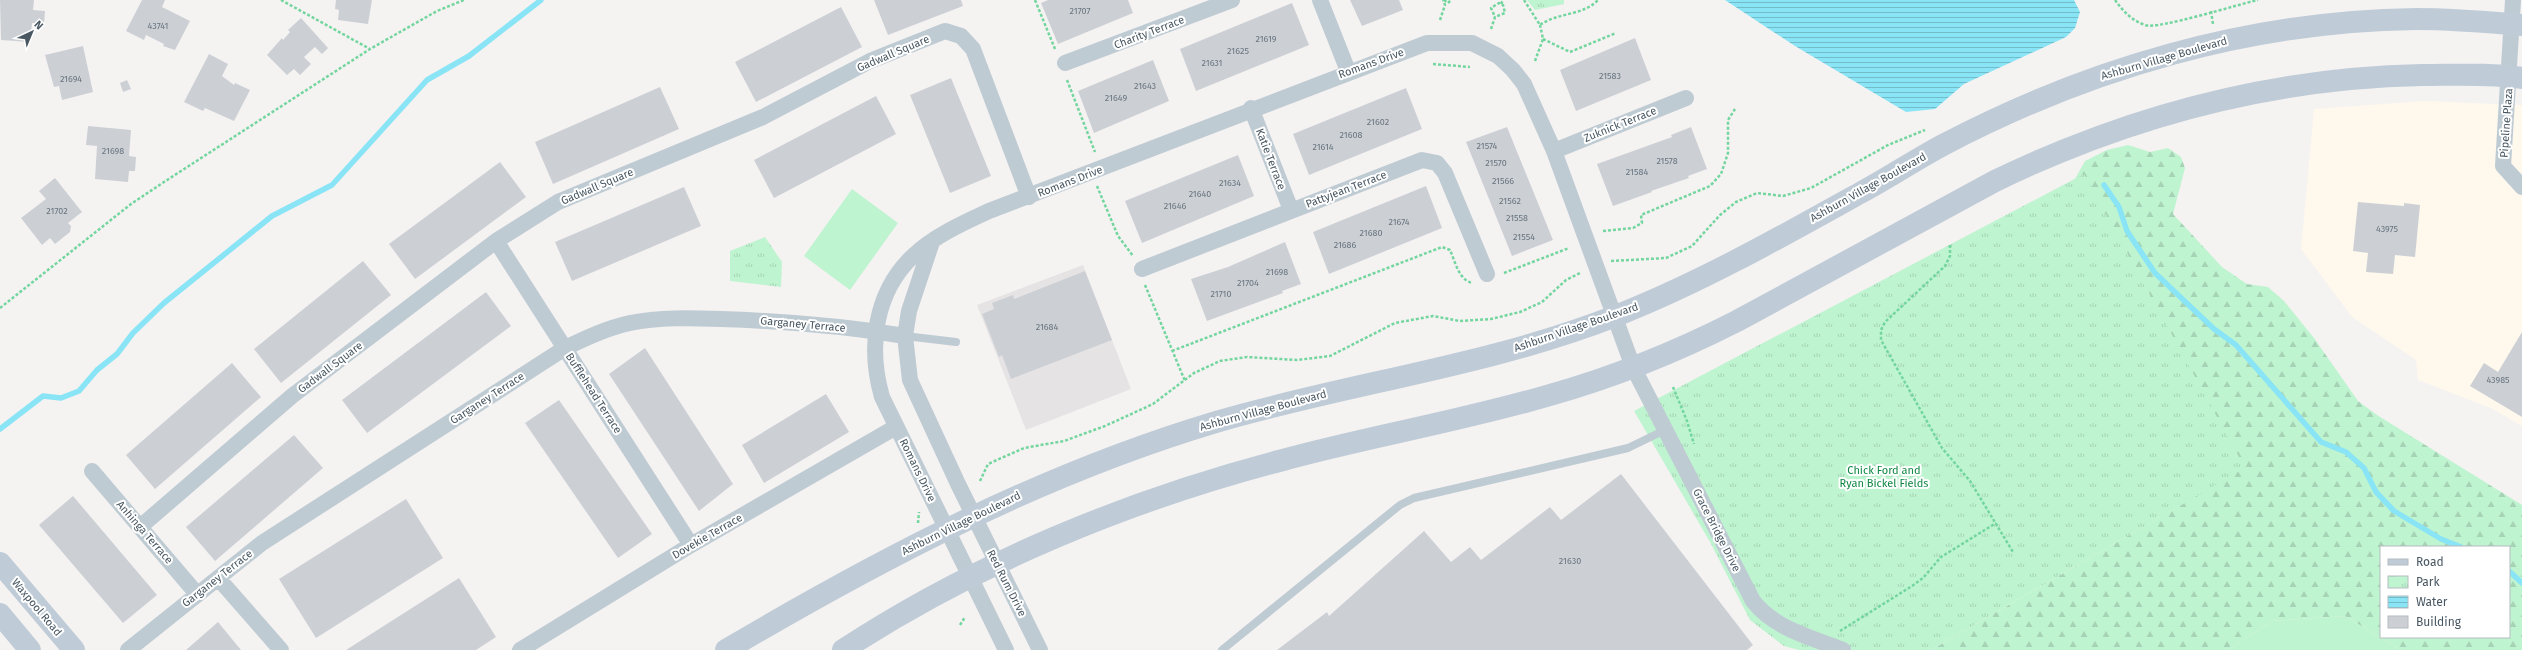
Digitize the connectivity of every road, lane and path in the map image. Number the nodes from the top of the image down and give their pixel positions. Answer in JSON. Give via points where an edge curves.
{"nodes":[{"id":1,"x":281,"y":0,"type":"edge"},
{"id":2,"x":464,"y":0,"type":"edge"},
{"id":3,"x":1232,"y":0,"type":"edge"},
{"id":4,"x":1320,"y":0,"type":"edge"},
{"id":5,"x":1444,"y":0,"type":"edge"},
{"id":6,"x":1451,"y":0,"type":"edge"},
{"id":7,"x":1503,"y":0,"type":"edge"},
{"id":8,"x":1524,"y":0,"type":"edge"},
{"id":9,"x":1598,"y":0,"type":"edge"},
{"id":10,"x":2115,"y":0,"type":"edge"},
{"id":11,"x":2258,"y":0,"type":"edge"},
{"id":12,"x":2513,"y":0,"type":"edge"},
{"id":13,"x":1501,"y":4,"type":"junction"},
{"id":14,"x":1495,"y":17,"type":"junction"},
{"id":15,"x":1440,"y":20,"type":"dead end"},
{"id":16,"x":1540,"y":25,"type":"junction"},
{"id":17,"x":2517,"y":25,"type":"edge"},
{"id":18,"x":1491,"y":29,"type":"dead end"},
{"id":19,"x":1616,"y":33,"type":"dead end"},
{"id":20,"x":1543,"y":39,"type":"junction"},
{"id":21,"x":370,"y":49,"type":"junction"},
{"id":22,"x":1535,"y":61,"type":"dead end"},
{"id":23,"x":1065,"y":64,"type":"dead end"},
{"id":24,"x":1433,"y":64,"type":"dead end"},
{"id":25,"x":1470,"y":67,"type":"dead end"},
{"id":26,"x":1348,"y":71,"type":"junction"},
{"id":27,"x":2515,"y":77,"type":"edge"},
{"id":28,"x":1686,"y":98,"type":"dead end"},
{"id":29,"x":1251,"y":108,"type":"junction"},
{"id":30,"x":1735,"y":109,"type":"dead end"},
{"id":31,"x":1090,"y":140,"type":"dead end"},
{"id":32,"x":1554,"y":151,"type":"junction"},
{"id":33,"x":1096,"y":154,"type":"dead end"},
{"id":34,"x":1097,"y":186,"type":"dead end"},
{"id":35,"x":2522,"y":187,"type":"edge"},
{"id":36,"x":1029,"y":197,"type":"junction"},
{"id":37,"x":1290,"y":210,"type":"junction"},
{"id":38,"x":1603,"y":231,"type":"dead end"},
{"id":39,"x":496,"y":241,"type":"junction"},
{"id":40,"x":932,"y":242,"type":"junction"},
{"id":41,"x":1950,"y":245,"type":"dead end"},
{"id":42,"x":1569,"y":248,"type":"dead end"},
{"id":43,"x":1619,"y":260,"type":"dead end"},
{"id":44,"x":1610,"y":261,"type":"dead end"},
{"id":45,"x":1140,"y":270,"type":"junction"},
{"id":46,"x":1580,"y":273,"type":"dead end"},
{"id":47,"x":1489,"y":277,"type":"junction"},
{"id":48,"x":0,"y":308,"type":"edge"},
{"id":49,"x":1614,"y":317,"type":"junction"},
{"id":50,"x":875,"y":331,"type":"junction"},
{"id":51,"x":905,"y":336,"type":"junction"},
{"id":52,"x":956,"y":342,"type":"dead end"},
{"id":53,"x":564,"y":348,"type":"junction"},
{"id":54,"x":1172,"y":351,"type":"junction"},
{"id":55,"x":1633,"y":367,"type":"junction"},
{"id":56,"x":1185,"y":381,"type":"junction"},
{"id":57,"x":1673,"y":387,"type":"dead end"},
{"id":58,"x":896,"y":427,"type":"junction"},
{"id":59,"x":1665,"y":430,"type":"junction"},
{"id":60,"x":1694,"y":448,"type":"dead end"},
{"id":61,"x":92,"y":470,"type":"dead end"},
{"id":62,"x":980,"y":481,"type":"dead end"},
{"id":63,"x":920,"y":510,"type":"dead end"},
{"id":64,"x":974,"y":516,"type":"junction"},
{"id":65,"x":1996,"y":522,"type":"junction"},
{"id":66,"x":140,"y":526,"type":"junction"},
{"id":67,"x":917,"y":528,"type":"dead end"},
{"id":68,"x":947,"y":529,"type":"junction"},
{"id":69,"x":691,"y":544,"type":"junction"},
{"id":70,"x":2013,"y":552,"type":"dead end"},
{"id":71,"x":0,"y":563,"type":"edge"},
{"id":72,"x":998,"y":564,"type":"junction"},
{"id":73,"x":970,"y":577,"type":"junction"},
{"id":74,"x":218,"y":578,"type":"junction"},
{"id":75,"x":198,"y":594,"type":"junction"},
{"id":76,"x":0,"y":614,"type":"edge"},
{"id":77,"x":965,"y":617,"type":"dead end"},
{"id":78,"x":960,"y":625,"type":"dead end"},
{"id":79,"x":1835,"y":632,"type":"dead end"},
{"id":80,"x":30,"y":650,"type":"edge"},
{"id":81,"x":74,"y":650,"type":"edge"},
{"id":82,"x":128,"y":650,"type":"edge"},
{"id":83,"x":281,"y":650,"type":"edge"},
{"id":84,"x":520,"y":650,"type":"edge"},
{"id":85,"x":726,"y":650,"type":"edge"},
{"id":86,"x":842,"y":650,"type":"edge"},
{"id":87,"x":1006,"y":650,"type":"edge"},
{"id":88,"x":1040,"y":650,"type":"edge"},
{"id":89,"x":1222,"y":650,"type":"edge"},
{"id":90,"x":1843,"y":650,"type":"edge"}],
"edges":[{"from":1,"to":21,"type":"path"},
{"from":2,"to":21,"type":"path","via":[[437,11]]},
{"from":3,"to":23,"type":"street","name":"Charity Terrace"},
{"from":4,"to":26,"type":"street"},
{"from":5,"to":6,"type":"path","via":[[1448,3]]},
{"from":5,"to":15,"type":"path"},
{"from":7,"to":13,"type":"path"},
{"from":8,"to":16,"type":"path"},
{"from":9,"to":16,"type":"path","via":[[1588,9],[1562,14]]},
{"from":10,"to":11,"type":"path","via":[[2126,15],[2146,26]]},
{"from":12,"to":17,"type":"street","name":"Pipeline Plaza"},
{"from":13,"to":14,"type":"path","via":[[1505,9],[1504,13]]},
{"from":13,"to":14,"type":"path","via":[[1494,4],[1491,8]]},
{"from":14,"to":18,"type":"path"},
{"from":16,"to":20,"type":"path"},
{"from":17,"to":27,"type":"street","name":"Pipeline Plaza"},
{"from":17,"to":49,"type":"main road","name":"Ashburn Village Boulevard","via":[[2415,19],[2332,25],[2244,36],[2166,55],[2093,78],[2016,109],[1942,146],[1715,270]]},
{"from":19,"to":20,"type":"path","via":[[1570,52]]},
{"from":20,"to":22,"type":"path"},
{"from":21,"to":48,"type":"path","via":[[131,204]]},
{"from":24,"to":25,"type":"path"},
{"from":26,"to":29,"type":"street","name":"Romans Drive"},
{"from":26,"to":32,"type":"street","name":"Romans Drive","via":[[1427,42],[1472,43],[1498,56],[1517,75],[1537,109]]},
{"from":27,"to":35,"type":"street","name":"Pipeline Plaza","via":[[2503,166]]},
{"from":27,"to":55,"type":"main road","via":[[2389,76],[2314,82],[2249,93],[2138,121],[2007,174],[1744,317],[1703,338]]},
{"from":28,"to":32,"type":"street","name":"Zuknick Terrace"},
{"from":29,"to":36,"type":"street","name":"Romans Drive"},
{"from":29,"to":37,"type":"street","name":"Katie Terrace"},
{"from":30,"to":38,"type":"path","via":[[1728,120],[1728,154],[1721,174],[1710,186],[1641,215],[1642,223],[1633,228]]},
{"from":31,"to":33,"type":"path"},
{"from":32,"to":49,"type":"street","name":"Romans Drive"},
{"from":34,"to":45,"type":"path","via":[[1118,236],[1130,250]]},
{"from":36,"to":39,"type":"street","name":"Gadwall Square","via":[[973,49],[961,36],[945,31],[870,61],[763,117],[558,202]]},
{"from":36,"to":40,"type":"street","name":"Romans Drive","via":[[989,211],[948,231]]},
{"from":37,"to":45,"type":"street","name":"Pattyjean Terrace"},
{"from":37,"to":47,"type":"street","name":"Pattyjean Terrace","via":[[1422,160],[1437,163],[1445,173]]},
{"from":39,"to":53,"type":"street","name":"Bufflehead Terrace"},
{"from":39,"to":66,"type":"street","name":"Gadwall Square","via":[[292,396]]},
{"from":40,"to":50,"type":"street","name":"Romans Drive","via":[[913,256],[887,292],[880,307]]},
{"from":40,"to":51,"type":"street","via":[[913,297]]},
{"from":41,"to":65,"type":"path","via":[[1950,256],[1945,266],[1886,322],[1881,330],[1881,340],[1942,448],[1970,481]]},
{"from":42,"to":47,"type":"path"},
{"from":43,"to":44,"type":"path"},
{"from":45,"to":54,"type":"path"},
{"from":46,"to":56,"type":"path","via":[[1566,280],[1542,302],[1520,312],[1491,319],[1460,321],[1433,316],[1395,324],[1330,356],[1297,360],[1247,356],[1220,361],[1194,373]]},
{"from":47,"to":54,"type":"path","via":[[1466,281],[1450,250],[1442,246]]},
{"from":49,"to":55,"type":"street","name":"Romans Drive"},
{"from":49,"to":64,"type":"main road","name":"Ashburn Village Boulevard","via":[[1473,360],[1322,394],[1209,424],[1120,453]]},
{"from":50,"to":51,"type":"street","name":"Garganey Terrace"},
{"from":50,"to":53,"type":"street","name":"Garganey Terrace","via":[[754,320],[664,319],[630,323],[595,333]]},
{"from":50,"to":58,"type":"street","name":"Romans Drive","via":[[876,374],[882,397]]},
{"from":51,"to":52,"type":"lane"},
{"from":51,"to":64,"type":"street","via":[[910,380]]},
{"from":53,"to":69,"type":"street","name":"Bufflehead Terrace"},
{"from":53,"to":74,"type":"street","name":"Garganey Terrace","via":[[262,543]]},
{"from":54,"to":56,"type":"path"},
{"from":55,"to":59,"type":"street","name":"Grace Bridge Drive"},
{"from":55,"to":72,"type":"main road","via":[[1551,395],[1221,477],[1097,521]]},
{"from":56,"to":62,"type":"path","via":[[1153,404],[1105,426],[1064,441],[1024,448],[988,464]]},
{"from":57,"to":60,"type":"path","via":[[1687,421]]},
{"from":58,"to":68,"type":"street","name":"Romans Drive"},
{"from":58,"to":69,"type":"street","name":"Dovekie Terrace"},
{"from":59,"to":89,"type":"lane","via":[[1628,448],[1414,498],[1400,505]]},
{"from":59,"to":90,"type":"street","name":"Grace Bridge Drive","via":[[1753,601],[1764,614],[1779,625]]},
{"from":61,"to":66,"type":"street","name":"Anhinga Terrace"},
{"from":63,"to":67,"type":"path"},
{"from":64,"to":68,"type":"main road","name":"Ashburn Village Boulevard"},
{"from":64,"to":72,"type":"street","name":"Red Rum Drive"},
{"from":65,"to":70,"type":"path"},
{"from":65,"to":79,"type":"path","via":[[1941,557],[1923,578],[1912,586],[1848,628]]},
{"from":66,"to":75,"type":"street","name":"Anhinga Terrace"},
{"from":68,"to":73,"type":"street"},
{"from":68,"to":85,"type":"main road","name":"Ashburn Village Boulevard","via":[[864,571]]},
{"from":69,"to":84,"type":"street","name":"Dovekie Terrace"},
{"from":71,"to":81,"type":"main road","name":"Waxpool Road"},
{"from":72,"to":73,"type":"main road"},
{"from":72,"to":88,"type":"street","name":"Red Rum Drive"},
{"from":73,"to":86,"type":"main road","via":[[903,612]]},
{"from":73,"to":87,"type":"street"},
{"from":74,"to":75,"type":"street","name":"Garganey Terrace"},
{"from":74,"to":83,"type":"street"},
{"from":75,"to":82,"type":"street","name":"Garganey Terrace"},
{"from":76,"to":80,"type":"main road"},
{"from":77,"to":78,"type":"path"}]}
